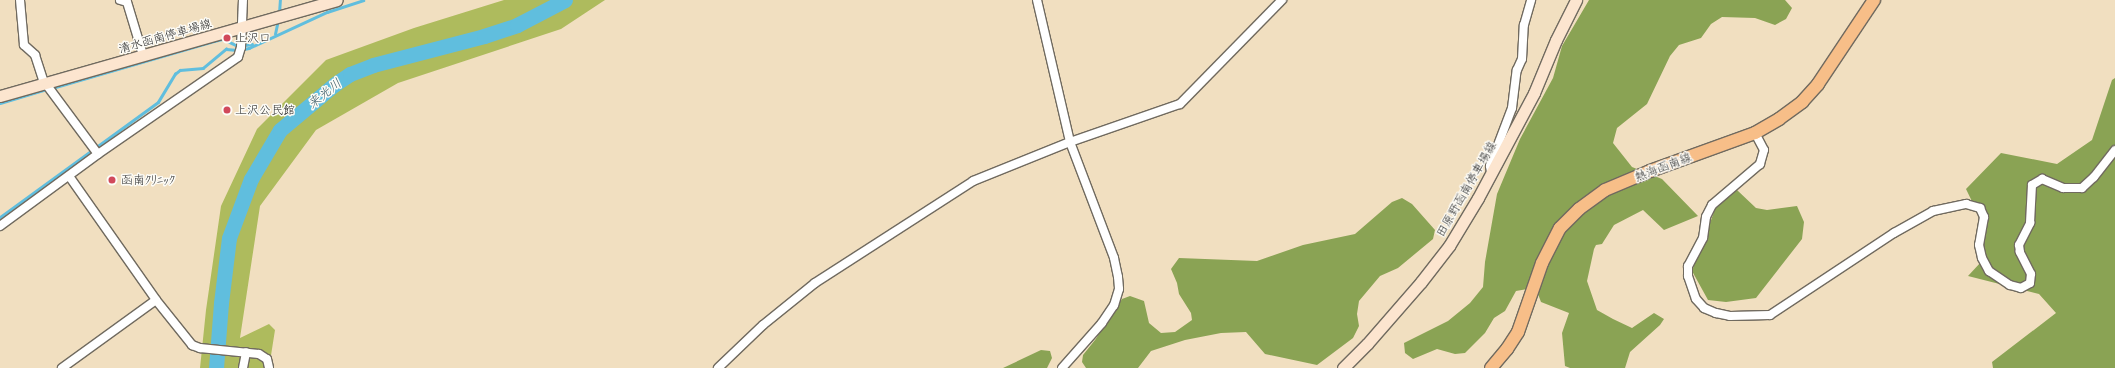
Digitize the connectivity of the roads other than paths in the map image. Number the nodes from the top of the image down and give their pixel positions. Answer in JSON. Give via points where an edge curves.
{"nodes":[{"id":1,"x":20,"y":0,"type":"edge"},
{"id":2,"x":243,"y":0,"type":"edge"},
{"id":3,"x":337,"y":0,"type":"edge"},
{"id":4,"x":1037,"y":0,"type":"edge"},
{"id":5,"x":1282,"y":0,"type":"edge"},
{"id":6,"x":1531,"y":0,"type":"edge"},
{"id":7,"x":1576,"y":0,"type":"edge"},
{"id":8,"x":1874,"y":0,"type":"edge"},
{"id":9,"x":125,"y":1,"type":"edge"},
{"id":10,"x":243,"y":27,"type":"junction"},
{"id":11,"x":143,"y":55,"type":"junction"},
{"id":12,"x":46,"y":84,"type":"junction"},
{"id":13,"x":0,"y":96,"type":"edge"},
{"id":14,"x":1755,"y":134,"type":"junction"},
{"id":15,"x":1070,"y":142,"type":"junction"},
{"id":16,"x":2115,"y":150,"type":"edge"},
{"id":17,"x":98,"y":154,"type":"junction"},
{"id":18,"x":1492,"y":174,"type":"junction"},
{"id":19,"x":69,"y":176,"type":"junction"},
{"id":20,"x":0,"y":226,"type":"edge"},
{"id":21,"x":156,"y":300,"type":"junction"},
{"id":22,"x":242,"y":351,"type":"junction"},
{"id":23,"x":62,"y":368,"type":"edge"},
{"id":24,"x":243,"y":368,"type":"edge"},
{"id":25,"x":269,"y":368,"type":"edge"},
{"id":26,"x":718,"y":368,"type":"edge"},
{"id":27,"x":1062,"y":368,"type":"edge"},
{"id":28,"x":1343,"y":368,"type":"edge"},
{"id":29,"x":1491,"y":368,"type":"edge"}],
"edges":[{"from":1,"to":12,"type":"street","via":[[24,44],[35,55],[41,78]]},
{"from":2,"to":10,"type":"street"},
{"from":3,"to":10,"type":"main road","name":"清水函南停車場線"},
{"from":4,"to":15,"type":"street"},
{"from":5,"to":15,"type":"street","via":[[1180,104]]},
{"from":6,"to":18,"type":"street","via":[[1524,25],[1522,59],[1516,70],[1512,108],[1490,166]]},
{"from":7,"to":18,"type":"main road","name":"田原野函南停車場線","via":[[1534,93]]},
{"from":8,"to":14,"type":"main road","name":"熱海函南線","via":[[1818,84],[1802,102]]},
{"from":9,"to":11,"type":"street"},
{"from":10,"to":11,"type":"main road","name":"清水函南停車場線"},
{"from":10,"to":17,"type":"street","via":[[238,58]]},
{"from":11,"to":12,"type":"main road","name":"清水函南停車場線"},
{"from":12,"to":13,"type":"main road","name":"清水函南停車場線"},
{"from":12,"to":17,"type":"street"},
{"from":14,"to":16,"type":"street","via":[[1764,150],[1760,164],[1712,206],[1706,217],[1703,238],[1688,266],[1688,276],[1696,299],[1704,308],[1716,314],[1770,315],[1894,233],[1933,211],[1966,204],[1980,208],[1984,217],[1980,245],[1982,258],[1989,271],[2010,285],[2021,288],[2030,283],[2031,274],[2019,245],[2030,223],[2032,185],[2042,179],[2063,188],[2082,188]]},
{"from":14,"to":29,"type":"main road","name":"熱海函南線","via":[[1611,187],[1579,209],[1560,228],[1542,263],[1518,332]]},
{"from":15,"to":26,"type":"street","via":[[973,182],[815,283],[763,325]]},
{"from":15,"to":27,"type":"street","via":[[1114,258],[1119,289],[1114,305],[1102,323]]},
{"from":17,"to":19,"type":"street"},
{"from":18,"to":28,"type":"main road","name":"田原野函南停車場線","via":[[1449,246],[1421,282]]},
{"from":19,"to":20,"type":"street"},
{"from":19,"to":21,"type":"street"},
{"from":21,"to":22,"type":"street","via":[[192,345],[200,348]]},
{"from":21,"to":23,"type":"street"},
{"from":22,"to":24,"type":"street"},
{"from":22,"to":25,"type":"street","via":[[259,354],[267,359]]}]}
